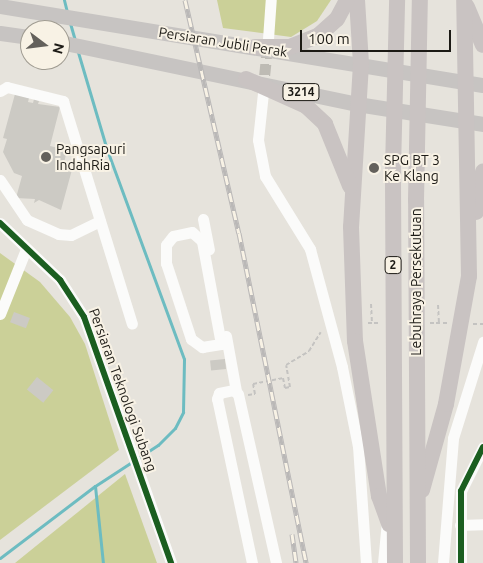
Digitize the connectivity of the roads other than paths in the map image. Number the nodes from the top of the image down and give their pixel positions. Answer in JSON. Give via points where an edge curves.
{"nodes":[{"id":1,"x":271,"y":0,"type":"edge"},
{"id":2,"x":347,"y":0,"type":"edge"},
{"id":3,"x":357,"y":0,"type":"edge"},
{"id":4,"x":397,"y":0,"type":"edge"},
{"id":5,"x":420,"y":0,"type":"edge"},
{"id":6,"x":464,"y":0,"type":"edge"},
{"id":7,"x":0,"y":6,"type":"edge"},
{"id":8,"x":0,"y":33,"type":"edge"},
{"id":9,"x":20,"y":36,"type":"edge"},
{"id":10,"x":261,"y":43,"type":"junction"},
{"id":11,"x":70,"y":44,"type":"edge"},
{"id":12,"x":483,"y":46,"type":"edge"},
{"id":13,"x":361,"y":64,"type":"junction"},
{"id":14,"x":246,"y":79,"type":"junction"},
{"id":15,"x":464,"y":82,"type":"junction"},
{"id":16,"x":483,"y":85,"type":"edge"},
{"id":17,"x":0,"y":91,"type":"edge"},
{"id":18,"x":263,"y":93,"type":"tunnel mouth"},
{"id":19,"x":357,"y":104,"type":"junction"},
{"id":20,"x":464,"y":121,"type":"junction"},
{"id":21,"x":483,"y":124,"type":"edge"},
{"id":22,"x":483,"y":172,"type":"edge"},
{"id":23,"x":0,"y":180,"type":"edge"},
{"id":24,"x":352,"y":190,"type":"junction"},
{"id":25,"x":203,"y":219,"type":"dead end"},
{"id":26,"x":100,"y":221,"type":"junction"},
{"id":27,"x":0,"y":223,"type":"edge"},
{"id":28,"x":26,"y":249,"type":"junction"},
{"id":29,"x":469,"y":276,"type":"junction"},
{"id":30,"x":0,"y":314,"type":"edge"},
{"id":31,"x":132,"y":324,"type":"dead end"},
{"id":32,"x":483,"y":342,"type":"edge"},
{"id":33,"x":224,"y":343,"type":"junction"},
{"id":34,"x":241,"y":389,"type":"junction"},
{"id":35,"x":446,"y":404,"type":"junction"},
{"id":36,"x":453,"y":438,"type":"junction"},
{"id":37,"x":483,"y":447,"type":"edge"},
{"id":38,"x":416,"y":520,"type":"junction"},
{"id":39,"x":483,"y":524,"type":"edge"},
{"id":40,"x":390,"y":525,"type":"junction"},
{"id":41,"x":460,"y":525,"type":"junction"},
{"id":42,"x":171,"y":563,"type":"edge"},
{"id":43,"x":252,"y":563,"type":"edge"},
{"id":44,"x":276,"y":563,"type":"edge"},
{"id":45,"x":366,"y":563,"type":"edge"},
{"id":46,"x":382,"y":563,"type":"edge"},
{"id":47,"x":395,"y":563,"type":"edge"},
{"id":48,"x":418,"y":563,"type":"edge"},
{"id":49,"x":443,"y":563,"type":"edge"},
{"id":50,"x":461,"y":563,"type":"edge"}],
"edges":[{"from":1,"to":10,"type":"street"},
{"from":2,"to":10,"type":"highway","via":[[337,19],[319,35],[290,48]]},
{"from":3,"to":13,"type":"highway"},
{"from":4,"to":40,"type":"highway","name":"Lebuhraya Persekutuan","number":"2"},
{"from":5,"to":38,"type":"highway","name":"Lebuhraya Persekutuan","number":"2"},
{"from":6,"to":12,"type":"highway"},
{"from":6,"to":15,"type":"highway"},
{"from":7,"to":10,"type":"main road","name":"Persiaran Jubli Perak","via":[[215,40]]},
{"from":8,"to":9,"type":"main road"},
{"from":10,"to":13,"type":"main road","name":"Persiaran Jubli Perak"},
{"from":11,"to":14,"type":"main road","number":"3214"},
{"from":13,"to":15,"type":"main road","name":"Persiaran Jubli Perak"},
{"from":13,"to":19,"type":"highway"},
{"from":14,"to":19,"type":"main road","number":"3214"},
{"from":14,"to":24,"type":"highway","via":[[306,106],[325,124]]},
{"from":15,"to":16,"type":"main road","name":"Persiaran Jubli Perak"},
{"from":15,"to":20,"type":"highway"},
{"from":17,"to":26,"type":"street","via":[[7,87],[63,101]]},
{"from":18,"to":45,"type":"street","via":[[258,140],[266,176],[314,257],[342,367],[358,446]]},
{"from":19,"to":20,"type":"main road","number":"3214"},
{"from":19,"to":24,"type":"highway"},
{"from":20,"to":21,"type":"main road","number":"3214"},
{"from":20,"to":29,"type":"highway"},
{"from":22,"to":29,"type":"highway","via":[[477,193]]},
{"from":23,"to":26,"type":"street","via":[[27,220],[58,234],[71,235]]},
{"from":24,"to":40,"type":"highway","via":[[355,341],[379,496]]},
{"from":25,"to":33,"type":"street"},
{"from":26,"to":31,"type":"street"},
{"from":27,"to":28,"type":"street","name":"Persiaran Teknologi Subang"},
{"from":28,"to":30,"type":"street"},
{"from":28,"to":42,"type":"street","name":"Persiaran Teknologi Subang","via":[[74,297],[142,476]]},
{"from":29,"to":35,"type":"highway"},
{"from":32,"to":36,"type":"street"},
{"from":33,"to":33,"type":"street","via":[[202,347],[191,339],[166,263],[166,245],[173,236],[192,232],[202,241]]},
{"from":33,"to":34,"type":"street"},
{"from":34,"to":43,"type":"street","via":[[219,393],[217,399]]},
{"from":34,"to":44,"type":"street"},
{"from":35,"to":36,"type":"street"},
{"from":35,"to":38,"type":"highway"},
{"from":36,"to":49,"type":"street"},
{"from":37,"to":41,"type":"street","via":[[461,491]]},
{"from":38,"to":48,"type":"highway","name":"Lebuhraya Persekutuan","number":"2"},
{"from":39,"to":41,"type":"street"},
{"from":40,"to":46,"type":"street"},
{"from":40,"to":47,"type":"highway","name":"Lebuhraya Persekutuan","number":"2"},
{"from":41,"to":50,"type":"street"}]}
